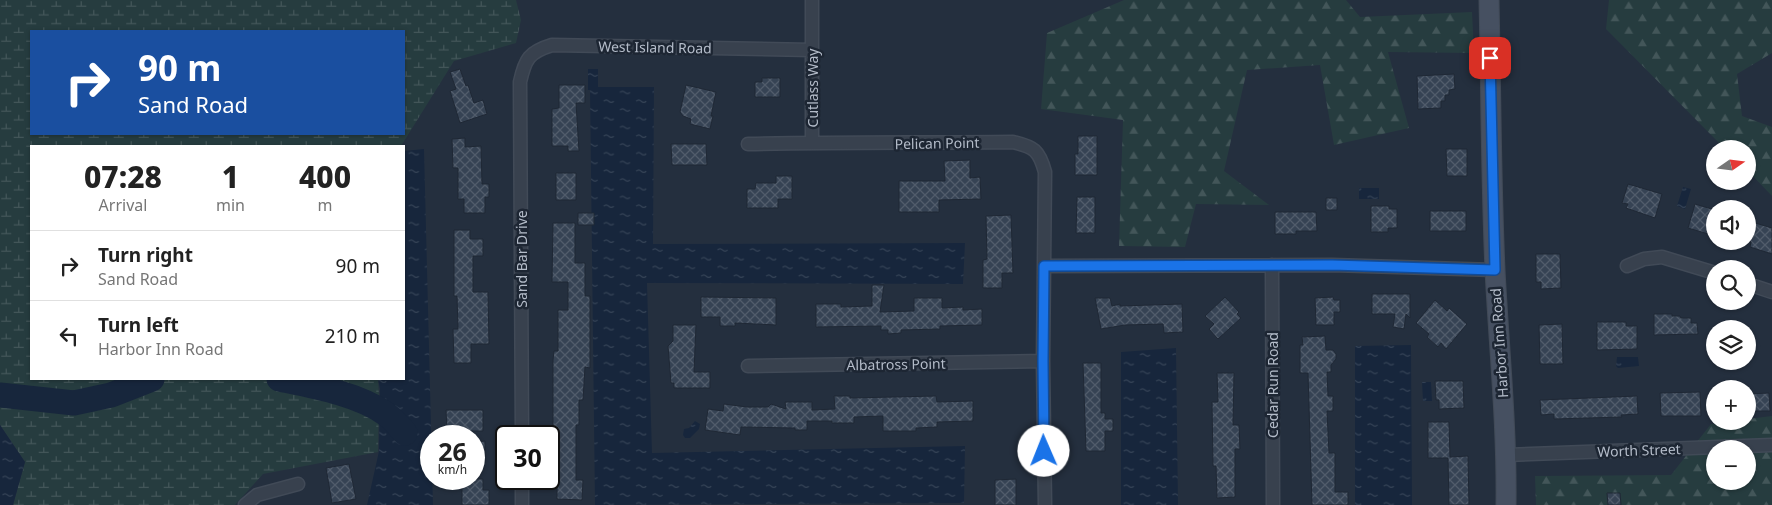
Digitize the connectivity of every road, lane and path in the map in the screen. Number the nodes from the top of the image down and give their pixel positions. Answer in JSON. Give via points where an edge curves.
{"nodes":[{"id":1,"x":812,"y":0,"type":"edge"},
{"id":2,"x":1490,"y":0,"type":"edge"},
{"id":3,"x":812,"y":50,"type":"junction"},
{"id":4,"x":520,"y":82,"type":"joint"},
{"id":5,"x":812,"y":142,"type":"junction"},
{"id":6,"x":748,"y":144,"type":"dead end"},
{"id":7,"x":1272,"y":265,"type":"junction"},
{"id":8,"x":1044,"y":266,"type":"junction"},
{"id":9,"x":1627,"y":266,"type":"dead end"},
{"id":10,"x":1495,"y":270,"type":"junction"},
{"id":11,"x":1706,"y":270,"type":"edge"},
{"id":12,"x":1756,"y":287,"type":"edge"},
{"id":13,"x":1772,"y":292,"type":"edge"},
{"id":14,"x":1043,"y":361,"type":"junction"},
{"id":15,"x":748,"y":366,"type":"dead end"},
{"id":16,"x":522,"y":425,"type":"edge"},
{"id":17,"x":1772,"y":445,"type":"edge"},
{"id":18,"x":1506,"y":454,"type":"junction"},
{"id":19,"x":298,"y":484,"type":"dead end"},
{"id":20,"x":522,"y":490,"type":"edge"},
{"id":21,"x":245,"y":505,"type":"edge"},
{"id":22,"x":522,"y":505,"type":"edge"},
{"id":23,"x":1045,"y":505,"type":"edge"},
{"id":24,"x":1273,"y":505,"type":"edge"},
{"id":25,"x":1506,"y":505,"type":"edge"}],
"edges":[{"from":1,"to":3,"type":"street","name":"Cutlass Way"},
{"from":2,"to":10,"type":"main road","name":"Harbor Inn Road"},
{"from":3,"to":4,"type":"street","name":"West Island Road","via":[[552,45],[530,55]]},
{"from":3,"to":5,"type":"street","name":"Cutlass Way"},
{"from":4,"to":16,"type":"street","name":"Sand Bar Drive"},
{"from":5,"to":6,"type":"street","name":"Cutlass Way"},
{"from":5,"to":8,"type":"street","name":"Pelican Point","via":[[1013,142],[1032,146],[1041,158],[1045,172]]},
{"from":7,"to":8,"type":"street"},
{"from":7,"to":10,"type":"street"},
{"from":7,"to":24,"type":"street","name":"Cedar Run Road"},
{"from":8,"to":14,"type":"street"},
{"from":9,"to":11,"type":"street","via":[[1644,259],[1662,257]]},
{"from":10,"to":18,"type":"main road","name":"Harbor Inn Road"},
{"from":12,"to":13,"type":"street"},
{"from":14,"to":15,"type":"street","name":"Albatross Point"},
{"from":14,"to":23,"type":"street"},
{"from":17,"to":18,"type":"street","name":"Worth Street"},
{"from":18,"to":25,"type":"main road","name":"Harbor Inn Road"},
{"from":19,"to":21,"type":"street","via":[[256,495]]},
{"from":20,"to":22,"type":"street"}]}
